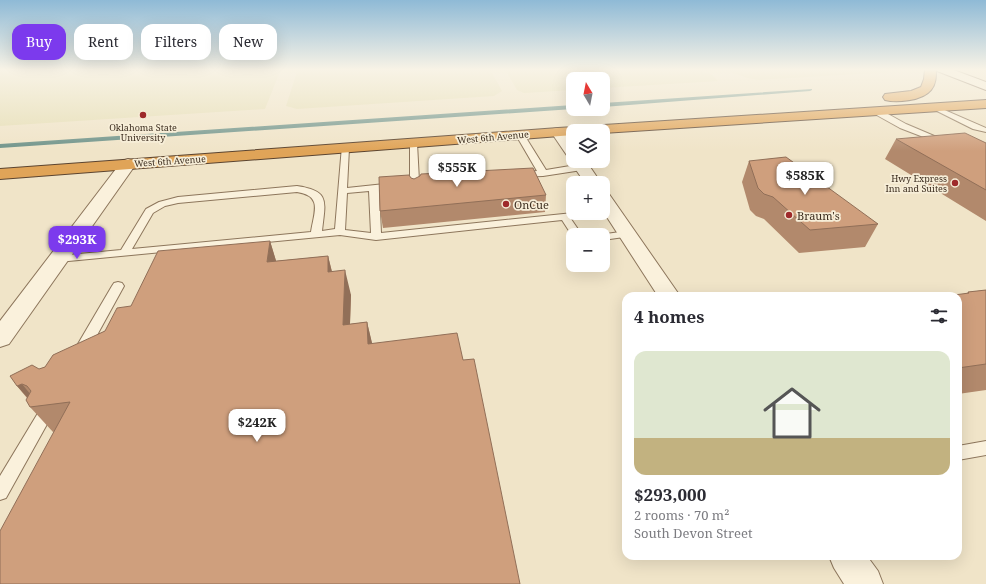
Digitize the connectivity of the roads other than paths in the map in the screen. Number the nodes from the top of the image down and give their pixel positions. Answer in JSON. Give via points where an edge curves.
{"nodes":[{"id":1,"x":910,"y":96,"type":"edge"},
{"id":2,"x":839,"y":101,"type":"dead end"},
{"id":3,"x":878,"y":104,"type":"junction"},
{"id":4,"x":986,"y":104,"type":"edge"},
{"id":5,"x":933,"y":107,"type":"junction"},
{"id":6,"x":986,"y":130,"type":"edge"},
{"id":7,"x":558,"y":132,"type":"junction"},
{"id":8,"x":520,"y":135,"type":"junction"},
{"id":9,"x":413,"y":143,"type":"junction"},
{"id":10,"x":566,"y":143,"type":"edge"},
{"id":11,"x":947,"y":143,"type":"edge"},
{"id":12,"x":345,"y":148,"type":"junction"},
{"id":13,"x":128,"y":164,"type":"junction"},
{"id":14,"x":566,"y":164,"type":"edge"},
{"id":15,"x":542,"y":173,"type":"junction"},
{"id":16,"x":0,"y":174,"type":"edge"},
{"id":17,"x":511,"y":176,"type":"edge"},
{"id":18,"x":435,"y":182,"type":"edge"},
{"id":19,"x":410,"y":186,"type":"junction"},
{"id":20,"x":374,"y":188,"type":"junction"},
{"id":21,"x":342,"y":191,"type":"junction"},
{"id":22,"x":565,"y":216,"type":"joint"},
{"id":23,"x":610,"y":216,"type":"edge"},
{"id":24,"x":573,"y":228,"type":"edge"},
{"id":25,"x":340,"y":232,"type":"junction"},
{"id":26,"x":316,"y":234,"type":"junction"},
{"id":27,"x":627,"y":234,"type":"junction"},
{"id":28,"x":610,"y":236,"type":"edge"},
{"id":29,"x":376,"y":237,"type":"junction"},
{"id":30,"x":124,"y":253,"type":"junction"},
{"id":31,"x":58,"y":259,"type":"junction"},
{"id":32,"x":118,"y":286,"type":"dead end"},
{"id":33,"x":666,"y":292,"type":"edge"},
{"id":34,"x":0,"y":338,"type":"edge"},
{"id":35,"x":72,"y":367,"type":"edge"},
{"id":36,"x":43,"y":417,"type":"edge"},
{"id":37,"x":986,"y":448,"type":"edge"},
{"id":38,"x":962,"y":452,"type":"edge"},
{"id":39,"x":0,"y":492,"type":"edge"},
{"id":40,"x":849,"y":560,"type":"edge"},
{"id":41,"x":865,"y":584,"type":"edge"}],
"edges":[{"from":1,"to":3,"type":"highway"},
{"from":2,"to":12,"type":"highway","via":[[545,122]]},
{"from":3,"to":5,"type":"highway","name":"West 6th Avenue"},
{"from":3,"to":7,"type":"highway","name":"West 6th Avenue"},
{"from":3,"to":11,"type":"lane","via":[[904,126]]},
{"from":4,"to":5,"type":"highway","name":"West 6th Avenue"},
{"from":5,"to":6,"type":"lane"},
{"from":7,"to":8,"type":"highway","name":"West 6th Avenue"},
{"from":7,"to":10,"type":"street"},
{"from":8,"to":9,"type":"highway","name":"West 6th Avenue"},
{"from":8,"to":15,"type":"lane"},
{"from":9,"to":12,"type":"highway","name":"West 6th Avenue"},
{"from":9,"to":19,"type":"lane"},
{"from":12,"to":13,"type":"highway","name":"West 6th Avenue"},
{"from":12,"to":21,"type":"lane"},
{"from":13,"to":16,"type":"highway","name":"West 6th Avenue"},
{"from":13,"to":31,"type":"street"},
{"from":14,"to":15,"type":"lane"},
{"from":15,"to":17,"type":"lane"},
{"from":18,"to":19,"type":"lane"},
{"from":19,"to":20,"type":"lane"},
{"from":20,"to":21,"type":"lane"},
{"from":20,"to":29,"type":"lane"},
{"from":21,"to":25,"type":"lane"},
{"from":22,"to":24,"type":"lane"},
{"from":22,"to":29,"type":"lane","via":[[421,228]]},
{"from":23,"to":27,"type":"street"},
{"from":25,"to":26,"type":"lane"},
{"from":25,"to":29,"type":"lane"},
{"from":26,"to":30,"type":"lane"},
{"from":26,"to":30,"type":"lane","via":[[320,205],[317,196],[310,191],[297,189],[178,200],[149,211]]},
{"from":27,"to":28,"type":"lane"},
{"from":27,"to":33,"type":"street"},
{"from":30,"to":31,"type":"lane"},
{"from":31,"to":34,"type":"street"},
{"from":32,"to":35,"type":"lane"},
{"from":36,"to":39,"type":"lane"},
{"from":37,"to":38,"type":"lane"},
{"from":40,"to":41,"type":"street"}]}
